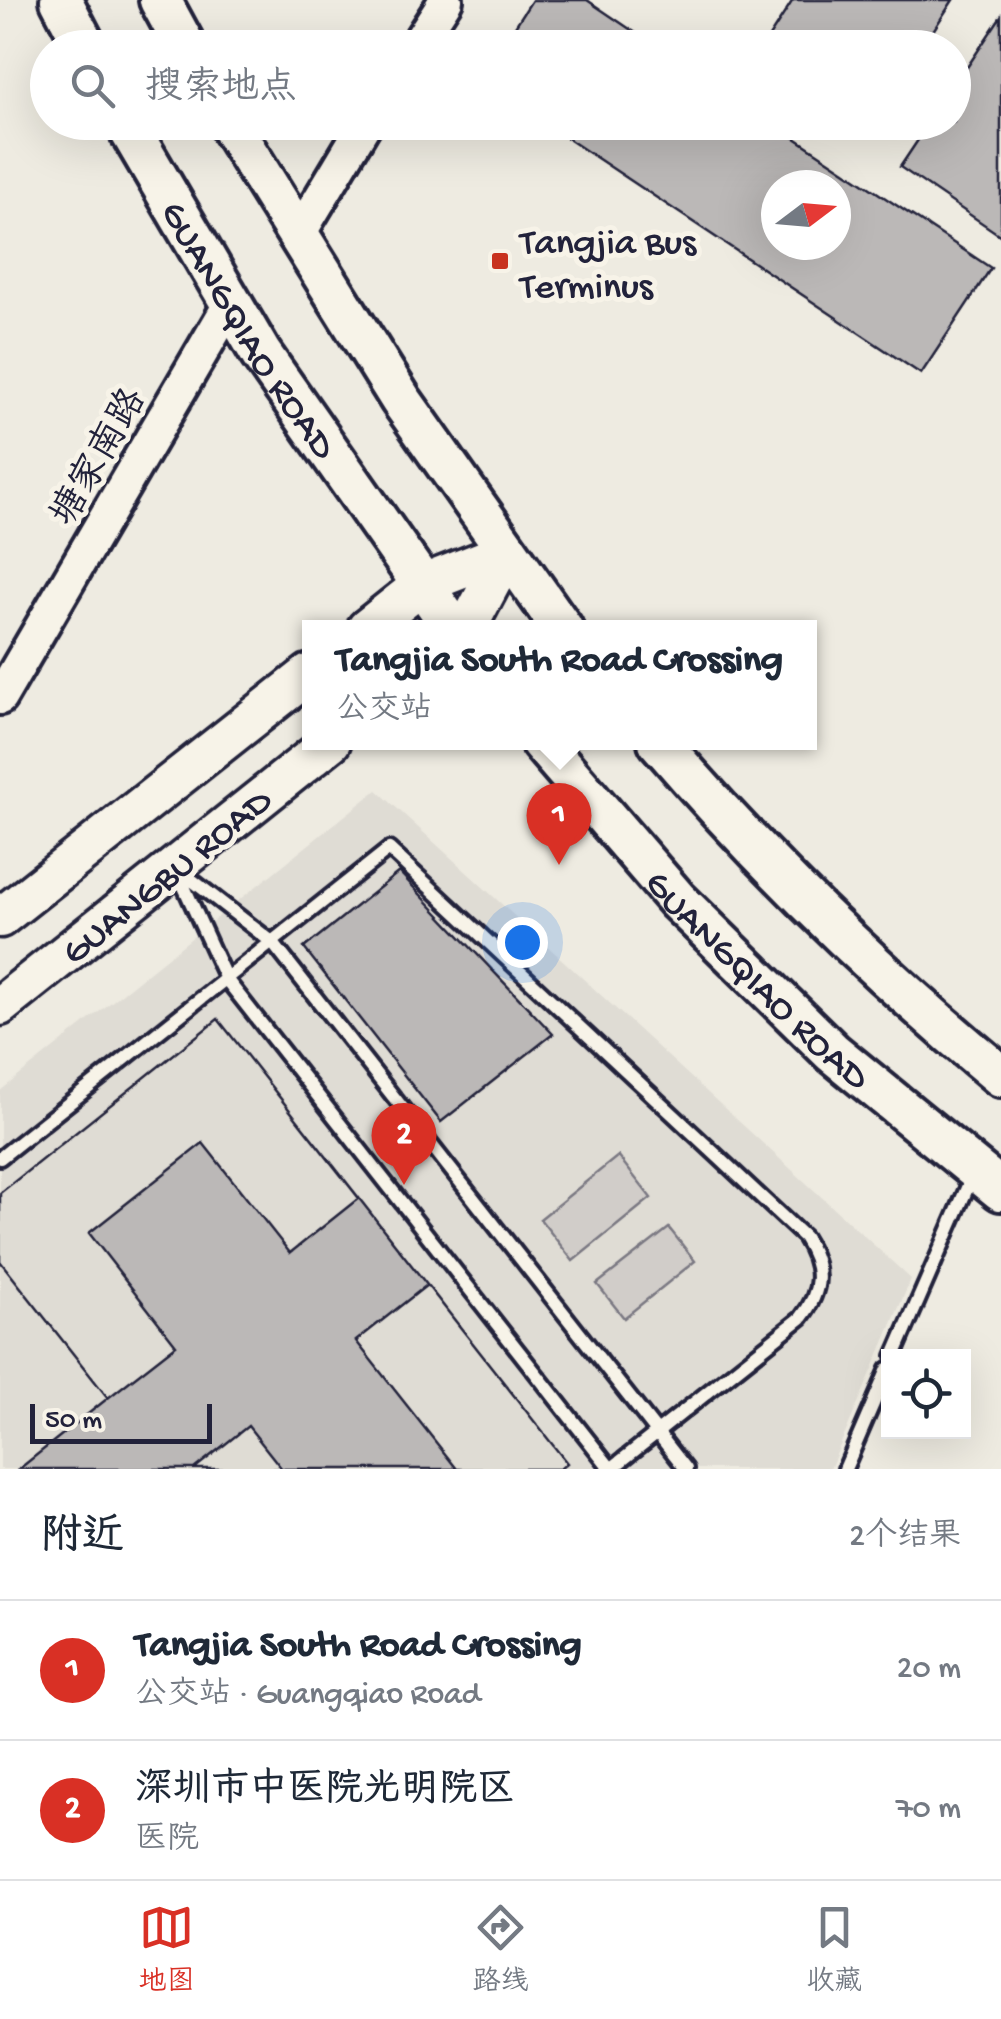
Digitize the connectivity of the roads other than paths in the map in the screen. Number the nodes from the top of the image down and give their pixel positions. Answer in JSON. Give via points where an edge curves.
{"nodes":[{"id":1,"x":61,"y":0,"type":"edge"},
{"id":2,"x":160,"y":0,"type":"edge"},
{"id":3,"x":446,"y":0,"type":"edge"},
{"id":4,"x":77,"y":30,"type":"edge"},
{"id":5,"x":176,"y":30,"type":"edge"},
{"id":6,"x":427,"y":30,"type":"edge"},
{"id":7,"x":135,"y":140,"type":"edge"},
{"id":8,"x":239,"y":140,"type":"edge"},
{"id":9,"x":355,"y":140,"type":"edge"},
{"id":10,"x":299,"y":234,"type":"junction"},
{"id":11,"x":230,"y":304,"type":"junction"},
{"id":12,"x":508,"y":551,"type":"junction"},
{"id":13,"x":421,"y":585,"type":"junction"},
{"id":14,"x":377,"y":620,"type":"edge"},
{"id":15,"x":447,"y":620,"type":"edge"},
{"id":16,"x":471,"y":620,"type":"edge"},
{"id":17,"x":556,"y":620,"type":"edge"},
{"id":18,"x":302,"y":680,"type":"edge"},
{"id":19,"x":0,"y":698,"type":"edge"},
{"id":20,"x":320,"y":750,"type":"edge"},
{"id":21,"x":548,"y":750,"type":"edge"},
{"id":22,"x":666,"y":750,"type":"edge"},
{"id":23,"x":175,"y":867,"type":"junction"},
{"id":24,"x":0,"y":918,"type":"edge"},
{"id":25,"x":272,"y":942,"type":"junction"},
{"id":26,"x":226,"y":979,"type":"junction"},
{"id":27,"x":0,"y":1006,"type":"edge"},
{"id":28,"x":1001,"y":1076,"type":"edge"},
{"id":29,"x":0,"y":1158,"type":"edge"},
{"id":30,"x":988,"y":1180,"type":"edge"},
{"id":31,"x":898,"y":1349,"type":"edge"},
{"id":32,"x":881,"y":1385,"type":"edge"},
{"id":33,"x":657,"y":1432,"type":"junction"},
{"id":34,"x":611,"y":1469,"type":"edge"},
{"id":35,"x":686,"y":1469,"type":"edge"},
{"id":36,"x":845,"y":1469,"type":"edge"}],
"edges":[{"from":1,"to":4,"type":"main road"},
{"from":2,"to":5,"type":"main road"},
{"from":3,"to":6,"type":"street"},
{"from":7,"to":11,"type":"main road","name":"GUANGQIAO ROAD"},
{"from":8,"to":10,"type":"main road"},
{"from":9,"to":10,"type":"street"},
{"from":10,"to":12,"type":"main road","via":[[402,400]]},
{"from":11,"to":13,"type":"main road","name":"GUANGQIAO ROAD"},
{"from":11,"to":19,"type":"street","name":"塘家南路"},
{"from":12,"to":13,"type":"main road"},
{"from":12,"to":16,"type":"main road"},
{"from":12,"to":17,"type":"main road"},
{"from":13,"to":14,"type":"main road"},
{"from":13,"to":15,"type":"main road","name":"GUANGQIAO ROAD"},
{"from":18,"to":24,"type":"main road","name":"GUANGBU ROAD"},
{"from":20,"to":23,"type":"main road","name":"GUANGBU ROAD"},
{"from":21,"to":30,"type":"main road","name":"GUANGQIAO ROAD","via":[[677,900],[804,1024]]},
{"from":22,"to":28,"type":"main road","via":[[742,839],[878,972]]},
{"from":23,"to":25,"type":"lane"},
{"from":23,"to":26,"type":"lane"},
{"from":23,"to":27,"type":"main road","name":"GUANGBU ROAD"},
{"from":25,"to":26,"type":"lane"},
{"from":25,"to":33,"type":"lane"},
{"from":25,"to":33,"type":"lane","via":[[390,850],[804,1237],[818,1267],[815,1300]]},
{"from":26,"to":29,"type":"lane"},
{"from":26,"to":34,"type":"lane"},
{"from":30,"to":31,"type":"lane"},
{"from":32,"to":36,"type":"lane"},
{"from":33,"to":34,"type":"lane"},
{"from":33,"to":35,"type":"lane"}]}
